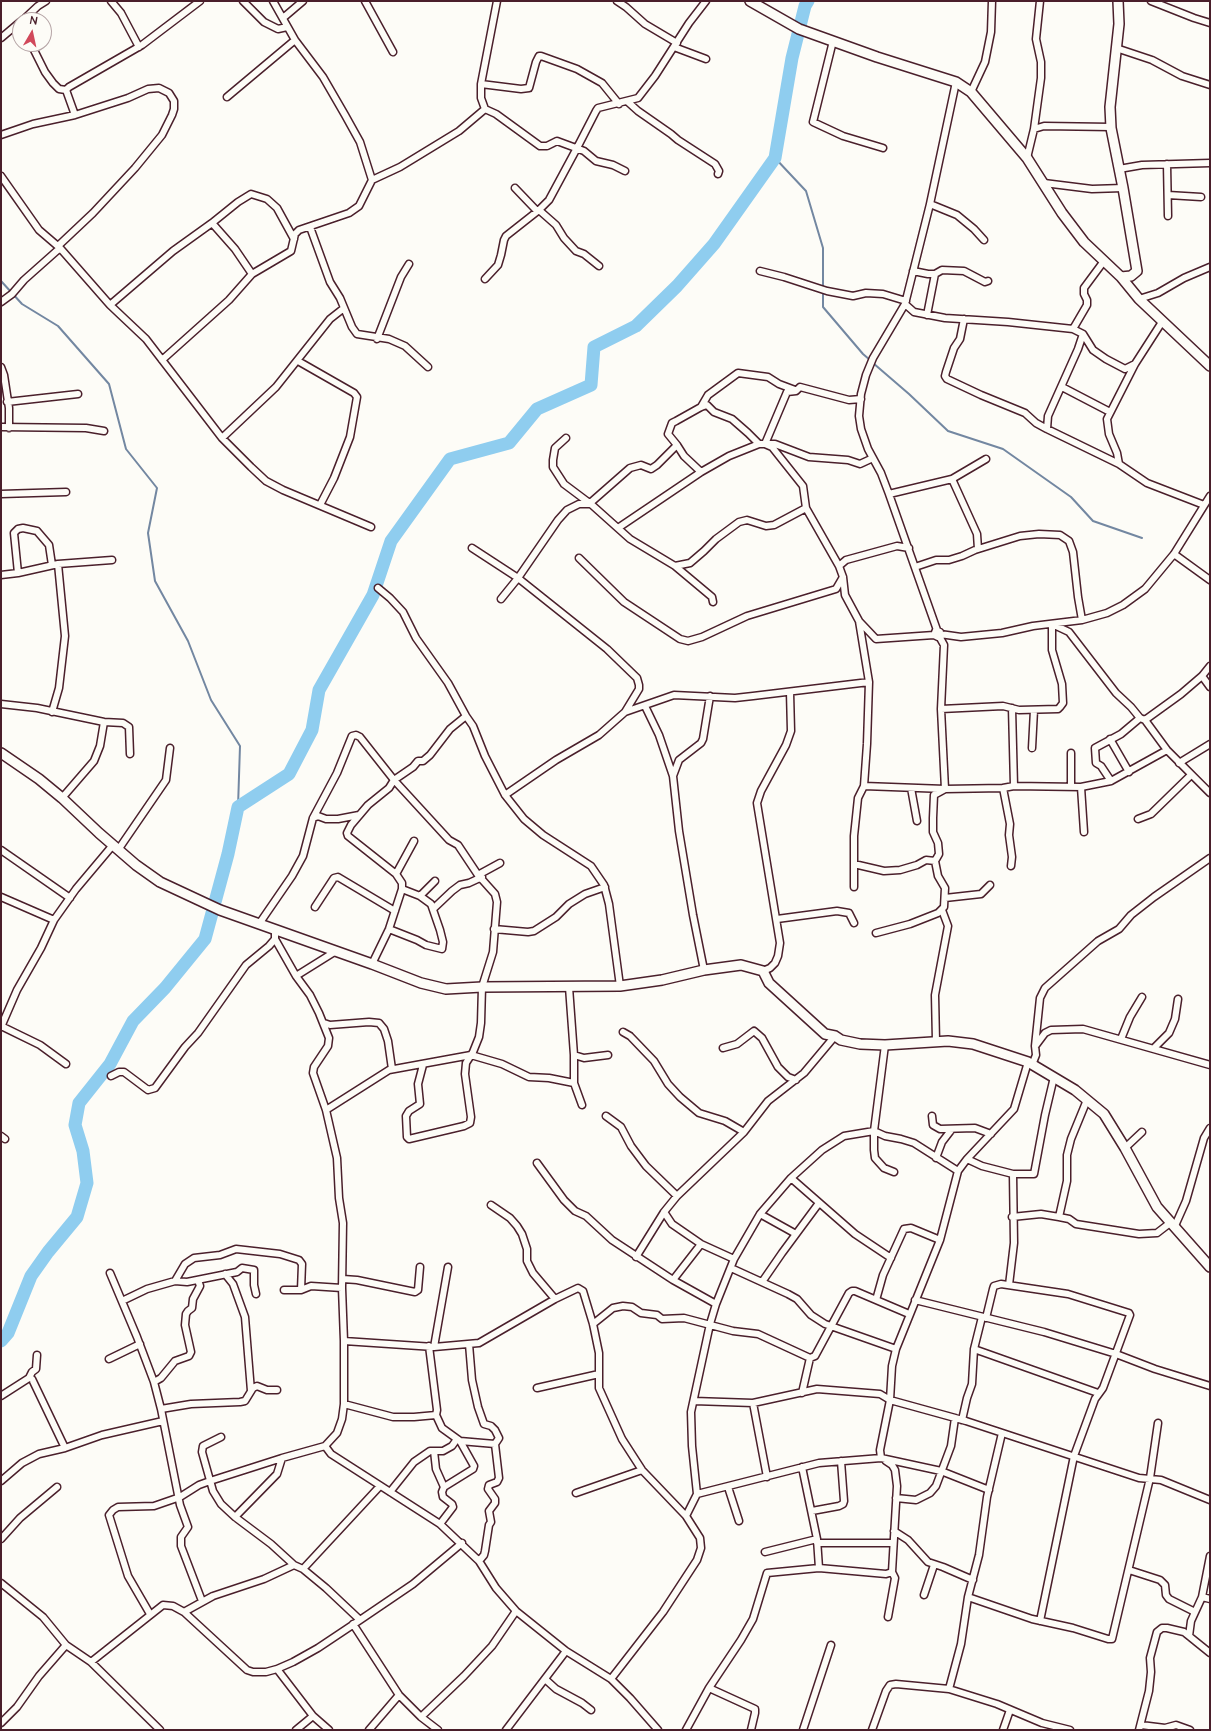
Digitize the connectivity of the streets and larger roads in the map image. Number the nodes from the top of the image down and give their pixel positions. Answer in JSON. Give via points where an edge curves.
{"nodes":[{"id":1,"x":46,"y":1,"type":"edge"},
{"id":2,"x":111,"y":1,"type":"edge"},
{"id":3,"x":200,"y":1,"type":"edge"},
{"id":4,"x":243,"y":1,"type":"edge"},
{"id":5,"x":273,"y":1,"type":"edge"},
{"id":6,"x":303,"y":1,"type":"edge"},
{"id":7,"x":365,"y":1,"type":"edge"},
{"id":8,"x":497,"y":1,"type":"edge"},
{"id":9,"x":617,"y":1,"type":"edge"},
{"id":10,"x":706,"y":1,"type":"edge"},
{"id":11,"x":750,"y":1,"type":"edge"},
{"id":12,"x":992,"y":1,"type":"edge"},
{"id":13,"x":1040,"y":1,"type":"edge"},
{"id":14,"x":1118,"y":1,"type":"edge"},
{"id":15,"x":1152,"y":1,"type":"edge"},
{"id":16,"x":36,"y":3,"type":"edge"},
{"id":17,"x":29,"y":12,"type":"edge"},
{"id":18,"x":283,"y":18,"type":"junction"},
{"id":19,"x":1210,"y":23,"type":"edge"},
{"id":20,"x":287,"y":27,"type":"junction"},
{"id":21,"x":12,"y":29,"type":"edge"},
{"id":22,"x":1,"y":38,"type":"edge"},
{"id":23,"x":295,"y":40,"type":"junction"},
{"id":24,"x":833,"y":41,"type":"junction"},
{"id":25,"x":676,"y":45,"type":"junction"},
{"id":26,"x":139,"y":47,"type":"junction"},
{"id":27,"x":1116,"y":48,"type":"junction"},
{"id":28,"x":34,"y":52,"type":"edge"},
{"id":29,"x":393,"y":52,"type":"dead end"},
{"id":30,"x":706,"y":59,"type":"dead end"},
{"id":31,"x":956,"y":82,"type":"junction"},
{"id":32,"x":481,"y":84,"type":"junction"},
{"id":33,"x":1210,"y":86,"type":"edge"},
{"id":34,"x":66,"y":90,"type":"junction"},
{"id":35,"x":971,"y":92,"type":"junction"},
{"id":36,"x":227,"y":97,"type":"dead end"},
{"id":37,"x":628,"y":102,"type":"junction"},
{"id":38,"x":619,"y":104,"type":"junction"},
{"id":39,"x":485,"y":109,"type":"junction"},
{"id":40,"x":75,"y":115,"type":"junction"},
{"id":41,"x":1111,"y":127,"type":"junction"},
{"id":42,"x":1034,"y":129,"type":"junction"},
{"id":43,"x":1,"y":135,"type":"edge"},
{"id":44,"x":578,"y":148,"type":"junction"},
{"id":45,"x":883,"y":148,"type":"dead end"},
{"id":46,"x":1027,"y":158,"type":"junction"},
{"id":47,"x":1210,"y":163,"type":"edge"},
{"id":48,"x":1168,"y":164,"type":"junction"},
{"id":49,"x":1119,"y":169,"type":"junction"},
{"id":50,"x":625,"y":171,"type":"dead end"},
{"id":51,"x":718,"y":174,"type":"dead end"},
{"id":52,"x":1,"y":176,"type":"edge"},
{"id":53,"x":372,"y":180,"type":"junction"},
{"id":54,"x":1044,"y":183,"type":"junction"},
{"id":55,"x":515,"y":188,"type":"dead end"},
{"id":56,"x":1123,"y":188,"type":"junction"},
{"id":57,"x":1168,"y":195,"type":"junction"},
{"id":58,"x":1201,"y":197,"type":"dead end"},
{"id":59,"x":930,"y":204,"type":"junction"},
{"id":60,"x":538,"y":210,"type":"junction"},
{"id":61,"x":1168,"y":216,"type":"dead end"},
{"id":62,"x":212,"y":223,"type":"junction"},
{"id":63,"x":310,"y":227,"type":"junction"},
{"id":64,"x":294,"y":239,"type":"junction"},
{"id":65,"x":984,"y":240,"type":"dead end"},
{"id":66,"x":59,"y":247,"type":"junction"},
{"id":67,"x":1104,"y":260,"type":"junction"},
{"id":68,"x":409,"y":264,"type":"dead end"},
{"id":69,"x":599,"y":266,"type":"dead end"},
{"id":70,"x":1210,"y":267,"type":"edge"},
{"id":71,"x":760,"y":271,"type":"dead end"},
{"id":72,"x":913,"y":271,"type":"junction"},
{"id":73,"x":252,"y":274,"type":"junction"},
{"id":74,"x":935,"y":274,"type":"junction"},
{"id":75,"x":1121,"y":277,"type":"junction"},
{"id":76,"x":485,"y":279,"type":"dead end"},
{"id":77,"x":988,"y":281,"type":"dead end"},
{"id":78,"x":1139,"y":299,"type":"junction"},
{"id":79,"x":1,"y":302,"type":"edge"},
{"id":80,"x":906,"y":303,"type":"junction"},
{"id":81,"x":110,"y":305,"type":"junction"},
{"id":82,"x":344,"y":308,"type":"junction"},
{"id":83,"x":927,"y":315,"type":"junction"},
{"id":84,"x":964,"y":319,"type":"junction"},
{"id":85,"x":1162,"y":322,"type":"junction"},
{"id":86,"x":1073,"y":330,"type":"junction"},
{"id":87,"x":1083,"y":334,"type":"junction"},
{"id":88,"x":377,"y":338,"type":"junction"},
{"id":89,"x":162,"y":360,"type":"junction"},
{"id":90,"x":298,"y":361,"type":"junction"},
{"id":91,"x":1135,"y":364,"type":"junction"},
{"id":92,"x":1210,"y":366,"type":"edge"},
{"id":93,"x":1,"y":367,"type":"edge"},
{"id":94,"x":428,"y":367,"type":"dead end"},
{"id":95,"x":1062,"y":387,"type":"junction"},
{"id":96,"x":796,"y":391,"type":"junction"},
{"id":97,"x":78,"y":394,"type":"dead end"},
{"id":98,"x":861,"y":400,"type":"junction"},
{"id":99,"x":7,"y":402,"type":"junction"},
{"id":100,"x":701,"y":407,"type":"junction"},
{"id":101,"x":1110,"y":412,"type":"junction"},
{"id":102,"x":1,"y":427,"type":"edge"},
{"id":103,"x":9,"y":428,"type":"junction"},
{"id":104,"x":1047,"y":429,"type":"junction"},
{"id":105,"x":104,"y":431,"type":"dead end"},
{"id":106,"x":222,"y":438,"type":"junction"},
{"id":107,"x":566,"y":438,"type":"dead end"},
{"id":108,"x":762,"y":444,"type":"junction"},
{"id":109,"x":677,"y":445,"type":"junction"},
{"id":110,"x":873,"y":458,"type":"junction"},
{"id":111,"x":986,"y":459,"type":"dead end"},
{"id":112,"x":1119,"y":464,"type":"junction"},
{"id":113,"x":701,"y":472,"type":"junction"},
{"id":114,"x":952,"y":479,"type":"junction"},
{"id":115,"x":66,"y":492,"type":"dead end"},
{"id":116,"x":1,"y":494,"type":"edge"},
{"id":117,"x":889,"y":494,"type":"junction"},
{"id":118,"x":1210,"y":497,"type":"edge"},
{"id":119,"x":589,"y":504,"type":"junction"},
{"id":120,"x":320,"y":505,"type":"junction"},
{"id":121,"x":1204,"y":506,"type":"junction"},
{"id":122,"x":806,"y":508,"type":"junction"},
{"id":123,"x":371,"y":527,"type":"dead end"},
{"id":124,"x":618,"y":528,"type":"junction"},
{"id":125,"x":472,"y":548,"type":"dead end"},
{"id":126,"x":909,"y":548,"type":"junction"},
{"id":127,"x":978,"y":549,"type":"junction"},
{"id":128,"x":1174,"y":554,"type":"junction"},
{"id":129,"x":579,"y":558,"type":"dead end"},
{"id":130,"x":112,"y":560,"type":"dead end"},
{"id":131,"x":55,"y":565,"type":"junction"},
{"id":132,"x":675,"y":566,"type":"junction"},
{"id":133,"x":839,"y":566,"type":"junction"},
{"id":134,"x":915,"y":568,"type":"junction"},
{"id":135,"x":18,"y":573,"type":"junction"},
{"id":136,"x":1,"y":575,"type":"edge"},
{"id":137,"x":843,"y":577,"type":"junction"},
{"id":138,"x":518,"y":578,"type":"junction"},
{"id":139,"x":1210,"y":580,"type":"edge"},
{"id":140,"x":378,"y":588,"type":"dead end"},
{"id":141,"x":501,"y":599,"type":"dead end"},
{"id":142,"x":713,"y":602,"type":"dead end"},
{"id":143,"x":1082,"y":620,"type":"junction"},
{"id":144,"x":859,"y":621,"type":"junction"},
{"id":145,"x":1052,"y":624,"type":"junction"},
{"id":146,"x":938,"y":634,"type":"junction"},
{"id":147,"x":1210,"y":666,"type":"edge"},
{"id":148,"x":1202,"y":676,"type":"junction"},
{"id":149,"x":869,"y":682,"type":"junction"},
{"id":150,"x":1210,"y":687,"type":"edge"},
{"id":151,"x":790,"y":692,"type":"junction"},
{"id":152,"x":710,"y":696,"type":"junction"},
{"id":153,"x":1,"y":704,"type":"edge"},
{"id":154,"x":645,"y":706,"type":"junction"},
{"id":155,"x":1012,"y":708,"type":"junction"},
{"id":156,"x":941,"y":710,"type":"junction"},
{"id":157,"x":1034,"y":710,"type":"junction"},
{"id":158,"x":52,"y":712,"type":"junction"},
{"id":159,"x":625,"y":712,"type":"junction"},
{"id":160,"x":466,"y":716,"type":"junction"},
{"id":161,"x":1143,"y":719,"type":"junction"},
{"id":162,"x":104,"y":722,"type":"junction"},
{"id":163,"x":1110,"y":739,"type":"junction"},
{"id":164,"x":1210,"y":744,"type":"edge"},
{"id":165,"x":170,"y":748,"type":"dead end"},
{"id":166,"x":1032,"y":748,"type":"dead end"},
{"id":167,"x":1167,"y":750,"type":"junction"},
{"id":168,"x":1071,"y":752,"type":"dead end"},
{"id":169,"x":1,"y":754,"type":"edge"},
{"id":170,"x":130,"y":754,"type":"dead end"},
{"id":171,"x":1179,"y":763,"type":"junction"},
{"id":172,"x":1129,"y":772,"type":"junction"},
{"id":173,"x":1191,"y":775,"type":"junction"},
{"id":174,"x":673,"y":776,"type":"junction"},
{"id":175,"x":394,"y":780,"type":"junction"},
{"id":176,"x":1111,"y":781,"type":"junction"},
{"id":177,"x":864,"y":786,"type":"junction"},
{"id":178,"x":1014,"y":786,"type":"junction"},
{"id":179,"x":1071,"y":787,"type":"junction"},
{"id":180,"x":1080,"y":787,"type":"junction"},
{"id":181,"x":911,"y":788,"type":"junction"},
{"id":182,"x":1003,"y":788,"type":"junction"},
{"id":183,"x":945,"y":789,"type":"junction"},
{"id":184,"x":1210,"y":793,"type":"edge"},
{"id":185,"x":505,"y":795,"type":"junction"},
{"id":186,"x":62,"y":798,"type":"junction"},
{"id":187,"x":359,"y":815,"type":"junction"},
{"id":188,"x":313,"y":818,"type":"junction"},
{"id":189,"x":1138,"y":819,"type":"dead end"},
{"id":190,"x":917,"y":821,"type":"dead end"},
{"id":191,"x":1084,"y":832,"type":"dead end"},
{"id":192,"x":414,"y":841,"type":"dead end"},
{"id":193,"x":115,"y":847,"type":"junction"},
{"id":194,"x":1,"y":850,"type":"edge"},
{"id":195,"x":1210,"y":858,"type":"edge"},
{"id":196,"x":935,"y":861,"type":"junction"},
{"id":197,"x":500,"y":863,"type":"dead end"},
{"id":198,"x":854,"y":864,"type":"junction"},
{"id":199,"x":1011,"y":866,"type":"dead end"},
{"id":200,"x":396,"y":874,"type":"junction"},
{"id":201,"x":480,"y":876,"type":"junction"},
{"id":202,"x":435,"y":881,"type":"dead end"},
{"id":203,"x":990,"y":885,"type":"dead end"},
{"id":204,"x":605,"y":887,"type":"junction"},
{"id":205,"x":854,"y":887,"type":"dead end"},
{"id":206,"x":402,"y":889,"type":"junction"},
{"id":207,"x":420,"y":896,"type":"junction"},
{"id":208,"x":1,"y":897,"type":"edge"},
{"id":209,"x":70,"y":898,"type":"junction"},
{"id":210,"x":945,"y":898,"type":"junction"},
{"id":211,"x":315,"y":907,"type":"dead end"},
{"id":212,"x":433,"y":909,"type":"junction"},
{"id":213,"x":942,"y":910,"type":"junction"},
{"id":214,"x":395,"y":911,"type":"junction"},
{"id":215,"x":777,"y":919,"type":"junction"},
{"id":216,"x":54,"y":920,"type":"junction"},
{"id":217,"x":854,"y":923,"type":"dead end"},
{"id":218,"x":260,"y":924,"type":"junction"},
{"id":219,"x":389,"y":929,"type":"junction"},
{"id":220,"x":494,"y":929,"type":"junction"},
{"id":221,"x":876,"y":933,"type":"dead end"},
{"id":222,"x":275,"y":934,"type":"junction"},
{"id":223,"x":336,"y":951,"type":"junction"},
{"id":224,"x":372,"y":964,"type":"junction"},
{"id":225,"x":704,"y":970,"type":"junction"},
{"id":226,"x":763,"y":971,"type":"junction"},
{"id":227,"x":296,"y":976,"type":"junction"},
{"id":228,"x":620,"y":986,"type":"junction"},
{"id":229,"x":482,"y":987,"type":"junction"},
{"id":230,"x":569,"y":987,"type":"junction"},
{"id":231,"x":1142,"y":997,"type":"dead end"},
{"id":232,"x":1178,"y":999,"type":"dead end"},
{"id":233,"x":1,"y":1008,"type":"edge"},
{"id":234,"x":8,"y":1010,"type":"junction"},
{"id":235,"x":324,"y":1023,"type":"junction"},
{"id":236,"x":1,"y":1026,"type":"edge"},
{"id":237,"x":623,"y":1032,"type":"dead end"},
{"id":238,"x":835,"y":1036,"type":"junction"},
{"id":239,"x":1120,"y":1039,"type":"junction"},
{"id":240,"x":936,"y":1041,"type":"junction"},
{"id":241,"x":885,"y":1045,"type":"junction"},
{"id":242,"x":1035,"y":1046,"type":"junction"},
{"id":243,"x":723,"y":1048,"type":"dead end"},
{"id":244,"x":1154,"y":1048,"type":"junction"},
{"id":245,"x":471,"y":1055,"type":"junction"},
{"id":246,"x":574,"y":1055,"type":"junction"},
{"id":247,"x":608,"y":1055,"type":"dead end"},
{"id":248,"x":66,"y":1064,"type":"dead end"},
{"id":249,"x":1030,"y":1064,"type":"junction"},
{"id":250,"x":422,"y":1065,"type":"junction"},
{"id":251,"x":1210,"y":1065,"type":"edge"},
{"id":252,"x":392,"y":1069,"type":"junction"},
{"id":253,"x":111,"y":1076,"type":"dead end"},
{"id":254,"x":1054,"y":1077,"type":"junction"},
{"id":255,"x":796,"y":1080,"type":"junction"},
{"id":256,"x":574,"y":1084,"type":"junction"},
{"id":257,"x":1087,"y":1100,"type":"junction"},
{"id":258,"x":582,"y":1105,"type":"dead end"},
{"id":259,"x":326,"y":1110,"type":"junction"},
{"id":260,"x":606,"y":1116,"type":"dead end"},
{"id":261,"x":932,"y":1116,"type":"dead end"},
{"id":262,"x":1210,"y":1128,"type":"edge"},
{"id":263,"x":952,"y":1129,"type":"junction"},
{"id":264,"x":874,"y":1131,"type":"junction"},
{"id":265,"x":744,"y":1132,"type":"junction"},
{"id":266,"x":1142,"y":1132,"type":"dead end"},
{"id":267,"x":991,"y":1134,"type":"junction"},
{"id":268,"x":1125,"y":1148,"type":"junction"},
{"id":269,"x":936,"y":1158,"type":"junction"},
{"id":270,"x":967,"y":1159,"type":"junction"},
{"id":271,"x":537,"y":1163,"type":"dead end"},
{"id":272,"x":958,"y":1171,"type":"junction"},
{"id":273,"x":894,"y":1172,"type":"dead end"},
{"id":274,"x":1013,"y":1174,"type":"junction"},
{"id":275,"x":791,"y":1178,"type":"junction"},
{"id":276,"x":676,"y":1196,"type":"junction"},
{"id":277,"x":819,"y":1203,"type":"junction"},
{"id":278,"x":491,"y":1205,"type":"dead end"},
{"id":279,"x":664,"y":1212,"type":"junction"},
{"id":280,"x":760,"y":1214,"type":"junction"},
{"id":281,"x":1059,"y":1216,"type":"junction"},
{"id":282,"x":1012,"y":1217,"type":"junction"},
{"id":283,"x":1172,"y":1226,"type":"junction"},
{"id":284,"x":796,"y":1234,"type":"junction"},
{"id":285,"x":940,"y":1240,"type":"junction"},
{"id":286,"x":701,"y":1244,"type":"junction"},
{"id":287,"x":636,"y":1257,"type":"junction"},
{"id":288,"x":892,"y":1258,"type":"junction"},
{"id":289,"x":734,"y":1259,"type":"junction"},
{"id":290,"x":420,"y":1267,"type":"dead end"},
{"id":291,"x":448,"y":1267,"type":"dead end"},
{"id":292,"x":1210,"y":1267,"type":"edge"},
{"id":293,"x":731,"y":1268,"type":"junction"},
{"id":294,"x":110,"y":1273,"type":"dead end"},
{"id":295,"x":225,"y":1274,"type":"junction"},
{"id":296,"x":343,"y":1279,"type":"junction"},
{"id":297,"x":198,"y":1280,"type":"junction"},
{"id":298,"x":673,"y":1280,"type":"junction"},
{"id":299,"x":176,"y":1281,"type":"junction"},
{"id":300,"x":762,"y":1282,"type":"junction"},
{"id":301,"x":1009,"y":1285,"type":"junction"},
{"id":302,"x":342,"y":1288,"type":"junction"},
{"id":303,"x":284,"y":1290,"type":"dead end"},
{"id":304,"x":300,"y":1290,"type":"junction"},
{"id":305,"x":256,"y":1294,"type":"dead end"},
{"id":306,"x":555,"y":1299,"type":"junction"},
{"id":307,"x":876,"y":1300,"type":"junction"},
{"id":308,"x":915,"y":1300,"type":"junction"},
{"id":309,"x":122,"y":1301,"type":"junction"},
{"id":310,"x":716,"y":1304,"type":"junction"},
{"id":311,"x":909,"y":1314,"type":"junction"},
{"id":312,"x":984,"y":1317,"type":"junction"},
{"id":313,"x":593,"y":1324,"type":"junction"},
{"id":314,"x":710,"y":1324,"type":"junction"},
{"id":315,"x":832,"y":1327,"type":"junction"},
{"id":316,"x":344,"y":1342,"type":"junction"},
{"id":317,"x":140,"y":1344,"type":"junction"},
{"id":318,"x":469,"y":1344,"type":"junction"},
{"id":319,"x":432,"y":1347,"type":"junction"},
{"id":320,"x":896,"y":1349,"type":"junction"},
{"id":321,"x":974,"y":1349,"type":"junction"},
{"id":322,"x":1116,"y":1354,"type":"junction"},
{"id":323,"x":37,"y":1355,"type":"dead end"},
{"id":324,"x":810,"y":1358,"type":"junction"},
{"id":325,"x":109,"y":1359,"type":"dead end"},
{"id":326,"x":599,"y":1374,"type":"junction"},
{"id":327,"x":29,"y":1378,"type":"junction"},
{"id":328,"x":154,"y":1382,"type":"junction"},
{"id":329,"x":1210,"y":1386,"type":"edge"},
{"id":330,"x":537,"y":1388,"type":"dead end"},
{"id":331,"x":276,"y":1390,"type":"dead end"},
{"id":332,"x":250,"y":1392,"type":"junction"},
{"id":333,"x":802,"y":1393,"type":"junction"},
{"id":334,"x":1098,"y":1393,"type":"junction"},
{"id":335,"x":1,"y":1396,"type":"edge"},
{"id":336,"x":890,"y":1400,"type":"junction"},
{"id":337,"x":694,"y":1401,"type":"junction"},
{"id":338,"x":753,"y":1403,"type":"junction"},
{"id":339,"x":344,"y":1404,"type":"junction"},
{"id":340,"x":161,"y":1409,"type":"junction"},
{"id":341,"x":436,"y":1415,"type":"junction"},
{"id":342,"x":959,"y":1419,"type":"junction"},
{"id":343,"x":164,"y":1421,"type":"junction"},
{"id":344,"x":1158,"y":1424,"type":"dead end"},
{"id":345,"x":1002,"y":1433,"type":"junction"},
{"id":346,"x":221,"y":1437,"type":"dead end"},
{"id":347,"x":459,"y":1440,"type":"junction"},
{"id":348,"x":495,"y":1444,"type":"junction"},
{"id":349,"x":324,"y":1446,"type":"junction"},
{"id":350,"x":65,"y":1448,"type":"junction"},
{"id":351,"x":434,"y":1450,"type":"junction"},
{"id":352,"x":1074,"y":1456,"type":"junction"},
{"id":353,"x":282,"y":1458,"type":"junction"},
{"id":354,"x":881,"y":1458,"type":"junction"},
{"id":355,"x":841,"y":1461,"type":"junction"},
{"id":356,"x":802,"y":1467,"type":"junction"},
{"id":357,"x":642,"y":1470,"type":"junction"},
{"id":358,"x":941,"y":1471,"type":"junction"},
{"id":359,"x":767,"y":1477,"type":"junction"},
{"id":360,"x":1150,"y":1478,"type":"junction"},
{"id":361,"x":1,"y":1481,"type":"edge"},
{"id":362,"x":210,"y":1481,"type":"junction"},
{"id":363,"x":380,"y":1486,"type":"junction"},
{"id":364,"x":57,"y":1487,"type":"dead end"},
{"id":365,"x":444,"y":1487,"type":"junction"},
{"id":366,"x":728,"y":1487,"type":"junction"},
{"id":367,"x":989,"y":1490,"type":"junction"},
{"id":368,"x":390,"y":1492,"type":"junction"},
{"id":369,"x":576,"y":1492,"type":"dead end"},
{"id":370,"x":697,"y":1494,"type":"junction"},
{"id":371,"x":180,"y":1497,"type":"junction"},
{"id":372,"x":896,"y":1498,"type":"junction"},
{"id":373,"x":1210,"y":1500,"type":"edge"},
{"id":374,"x":812,"y":1511,"type":"junction"},
{"id":375,"x":686,"y":1516,"type":"junction"},
{"id":376,"x":234,"y":1517,"type":"junction"},
{"id":377,"x":739,"y":1520,"type":"dead end"},
{"id":378,"x":440,"y":1524,"type":"junction"},
{"id":379,"x":894,"y":1531,"type":"junction"},
{"id":380,"x":1,"y":1539,"type":"edge"},
{"id":381,"x":817,"y":1541,"type":"junction"},
{"id":382,"x":462,"y":1543,"type":"junction"},
{"id":383,"x":893,"y":1543,"type":"junction"},
{"id":384,"x":765,"y":1552,"type":"dead end"},
{"id":385,"x":1210,"y":1556,"type":"edge"},
{"id":386,"x":479,"y":1561,"type":"junction"},
{"id":387,"x":294,"y":1565,"type":"junction"},
{"id":388,"x":934,"y":1565,"type":"junction"},
{"id":389,"x":819,"y":1568,"type":"junction"},
{"id":390,"x":303,"y":1569,"type":"junction"},
{"id":391,"x":1129,"y":1570,"type":"junction"},
{"id":392,"x":892,"y":1572,"type":"junction"},
{"id":393,"x":972,"y":1580,"type":"junction"},
{"id":394,"x":1,"y":1583,"type":"edge"},
{"id":395,"x":924,"y":1595,"type":"dead end"},
{"id":396,"x":968,"y":1597,"type":"junction"},
{"id":397,"x":1202,"y":1597,"type":"junction"},
{"id":398,"x":1210,"y":1599,"type":"edge"},
{"id":399,"x":202,"y":1601,"type":"junction"},
{"id":400,"x":516,"y":1611,"type":"junction"},
{"id":401,"x":184,"y":1612,"type":"junction"},
{"id":402,"x":1195,"y":1612,"type":"junction"},
{"id":403,"x":150,"y":1614,"type":"junction"},
{"id":404,"x":888,"y":1617,"type":"dead end"},
{"id":405,"x":360,"y":1620,"type":"junction"},
{"id":406,"x":1040,"y":1621,"type":"junction"},
{"id":407,"x":353,"y":1624,"type":"junction"},
{"id":408,"x":1189,"y":1636,"type":"junction"},
{"id":409,"x":66,"y":1645,"type":"junction"},
{"id":410,"x":831,"y":1645,"type":"dead end"},
{"id":411,"x":566,"y":1651,"type":"junction"},
{"id":412,"x":1210,"y":1653,"type":"edge"},
{"id":413,"x":91,"y":1662,"type":"junction"},
{"id":414,"x":277,"y":1669,"type":"junction"},
{"id":415,"x":545,"y":1679,"type":"junction"},
{"id":416,"x":611,"y":1679,"type":"junction"},
{"id":417,"x":709,"y":1688,"type":"junction"},
{"id":418,"x":949,"y":1689,"type":"junction"},
{"id":419,"x":399,"y":1695,"type":"junction"},
{"id":420,"x":590,"y":1710,"type":"dead end"},
{"id":421,"x":1010,"y":1710,"type":"junction"},
{"id":422,"x":313,"y":1716,"type":"junction"},
{"id":423,"x":421,"y":1717,"type":"junction"},
{"id":424,"x":1,"y":1722,"type":"edge"},
{"id":425,"x":1140,"y":1727,"type":"edge"},
{"id":426,"x":160,"y":1730,"type":"edge"},
{"id":427,"x":296,"y":1730,"type":"edge"},
{"id":428,"x":328,"y":1730,"type":"edge"},
{"id":429,"x":369,"y":1730,"type":"edge"},
{"id":430,"x":438,"y":1730,"type":"edge"},
{"id":431,"x":506,"y":1730,"type":"edge"},
{"id":432,"x":658,"y":1730,"type":"edge"},
{"id":433,"x":686,"y":1730,"type":"edge"},
{"id":434,"x":751,"y":1730,"type":"edge"},
{"id":435,"x":803,"y":1730,"type":"edge"},
{"id":436,"x":872,"y":1730,"type":"edge"},
{"id":437,"x":1003,"y":1730,"type":"edge"},
{"id":438,"x":1070,"y":1730,"type":"edge"},
{"id":439,"x":1190,"y":1730,"type":"edge"}],
"edges":[{"from":1,"to":16,"type":"street"},
{"from":2,"to":26,"type":"street","via":[[121,13]]},
{"from":3,"to":26,"type":"street"},
{"from":4,"to":20,"type":"street","via":[[264,22],[278,29]]},
{"from":5,"to":18,"type":"street"},
{"from":6,"to":18,"type":"street"},
{"from":7,"to":29,"type":"street"},
{"from":8,"to":32,"type":"street"},
{"from":9,"to":25,"type":"street"},
{"from":10,"to":25,"type":"street"},
{"from":11,"to":24,"type":"street","via":[[803,30]]},
{"from":12,"to":35,"type":"street","via":[[991,32],[985,62]]},
{"from":13,"to":42,"type":"street","via":[[1036,39],[1042,67]]},
{"from":14,"to":27,"type":"street"},
{"from":15,"to":19,"type":"street"},
{"from":16,"to":17,"type":"street"},
{"from":18,"to":20,"type":"street"},
{"from":20,"to":23,"type":"street"},
{"from":21,"to":22,"type":"street"},
{"from":23,"to":36,"type":"street"},
{"from":23,"to":53,"type":"street","via":[[324,77],[360,142]]},
{"from":24,"to":31,"type":"street"},
{"from":24,"to":45,"type":"street","via":[[814,122],[843,136]]},
{"from":25,"to":30,"type":"street"},
{"from":25,"to":37,"type":"street","via":[[638,98]]},
{"from":26,"to":34,"type":"street"},
{"from":27,"to":33,"type":"street","via":[[1152,60],[1182,76]]},
{"from":27,"to":41,"type":"street","via":[[1110,107]]},
{"from":28,"to":34,"type":"street","via":[[53,83],[59,89]]},
{"from":31,"to":35,"type":"street"},
{"from":31,"to":59,"type":"street"},
{"from":32,"to":38,"type":"street","via":[[529,88],[536,62],[541,56],[577,69],[602,83]]},
{"from":32,"to":39,"type":"street","via":[[481,98]]},
{"from":34,"to":40,"type":"street"},
{"from":35,"to":46,"type":"street"},
{"from":37,"to":38,"type":"street"},
{"from":37,"to":51,"type":"street","via":[[715,164]]},
{"from":38,"to":44,"type":"street","via":[[598,108]]},
{"from":39,"to":44,"type":"street","via":[[540,146],[557,141]]},
{"from":39,"to":53,"type":"street","via":[[459,131],[400,167]]},
{"from":40,"to":43,"type":"street","via":[[33,124]]},
{"from":40,"to":66,"type":"street","via":[[148,89],[159,88],[169,92],[174,101],[174,109],[162,135],[135,168]]},
{"from":41,"to":42,"type":"street","via":[[1044,126]]},
{"from":41,"to":49,"type":"street"},
{"from":42,"to":46,"type":"street"},
{"from":44,"to":50,"type":"street","via":[[596,161]]},
{"from":44,"to":60,"type":"street","via":[[549,200]]},
{"from":46,"to":54,"type":"street"},
{"from":47,"to":48,"type":"street"},
{"from":48,"to":49,"type":"street"},
{"from":48,"to":57,"type":"street"},
{"from":49,"to":56,"type":"street"},
{"from":52,"to":66,"type":"street","via":[[39,230]]},
{"from":53,"to":63,"type":"street","via":[[359,206],[349,213]]},
{"from":54,"to":56,"type":"street","via":[[1092,189]]},
{"from":54,"to":67,"type":"street","via":[[1084,242]]},
{"from":55,"to":60,"type":"street"},
{"from":56,"to":75,"type":"street","via":[[1136,271],[1131,276]]},
{"from":57,"to":58,"type":"street"},
{"from":57,"to":61,"type":"street"},
{"from":59,"to":65,"type":"street","via":[[956,215]]},
{"from":59,"to":72,"type":"street"},
{"from":60,"to":69,"type":"street","via":[[556,225],[576,251]]},
{"from":60,"to":76,"type":"street","via":[[506,236],[498,265]]},
{"from":62,"to":64,"type":"street","via":[[251,194],[267,199],[277,208]]},
{"from":62,"to":73,"type":"street","via":[[235,248]]},
{"from":62,"to":81,"type":"street","via":[[173,251]]},
{"from":63,"to":64,"type":"street","via":[[299,230]]},
{"from":63,"to":82,"type":"street","via":[[330,282]]},
{"from":64,"to":73,"type":"street","via":[[291,251]]},
{"from":66,"to":79,"type":"street"},
{"from":66,"to":81,"type":"street"},
{"from":67,"to":75,"type":"street"},
{"from":67,"to":86,"type":"street","via":[[1084,288],[1087,305]]},
{"from":68,"to":88,"type":"street","via":[[401,277]]},
{"from":70,"to":78,"type":"street","via":[[1158,293]]},
{"from":71,"to":80,"type":"street","via":[[827,291],[853,296],[877,294]]},
{"from":72,"to":74,"type":"street"},
{"from":72,"to":80,"type":"street"},
{"from":73,"to":89,"type":"street","via":[[229,300]]},
{"from":74,"to":77,"type":"street","via":[[942,270],[964,271],[985,282]]},
{"from":74,"to":83,"type":"street"},
{"from":75,"to":78,"type":"street"},
{"from":78,"to":85,"type":"street"},
{"from":80,"to":83,"type":"street","via":[[914,312]]},
{"from":80,"to":98,"type":"street","via":[[873,358]]},
{"from":81,"to":89,"type":"street","via":[[136,329]]},
{"from":82,"to":88,"type":"street","via":[[357,334]]},
{"from":82,"to":90,"type":"street","via":[[330,319]]},
{"from":83,"to":84,"type":"street"},
{"from":84,"to":86,"type":"street"},
{"from":84,"to":104,"type":"street","via":[[960,338],[946,372],[947,379],[1025,413]]},
{"from":85,"to":91,"type":"street"},
{"from":85,"to":92,"type":"street"},
{"from":86,"to":87,"type":"street"},
{"from":87,"to":91,"type":"street","via":[[1093,350],[1106,359],[1125,369]]},
{"from":87,"to":95,"type":"street"},
{"from":88,"to":94,"type":"street","via":[[405,346]]},
{"from":89,"to":106,"type":"street"},
{"from":90,"to":106,"type":"street","via":[[276,387]]},
{"from":90,"to":120,"type":"street","via":[[354,392],[357,397],[350,436],[334,478]]},
{"from":91,"to":101,"type":"street"},
{"from":93,"to":99,"type":"street"},
{"from":95,"to":101,"type":"street"},
{"from":95,"to":104,"type":"street","via":[[1048,416]]},
{"from":96,"to":98,"type":"street","via":[[800,387],[849,400]]},
{"from":96,"to":100,"type":"street","via":[[768,377],[738,372],[708,394]]},
{"from":96,"to":108,"type":"street","via":[[787,392]]},
{"from":97,"to":99,"type":"street"},
{"from":98,"to":110,"type":"street","via":[[861,429]]},
{"from":99,"to":103,"type":"street"},
{"from":100,"to":108,"type":"street","via":[[707,406],[714,412],[732,419]]},
{"from":100,"to":109,"type":"street","via":[[672,423],[668,434]]},
{"from":101,"to":112,"type":"street","via":[[1108,427]]},
{"from":102,"to":103,"type":"street"},
{"from":103,"to":105,"type":"street","via":[[86,428]]},
{"from":104,"to":112,"type":"street"},
{"from":106,"to":120,"type":"street","via":[[266,481]]},
{"from":107,"to":119,"type":"street","via":[[555,448],[553,467],[564,484]]},
{"from":108,"to":110,"type":"street","via":[[775,444],[809,457],[848,460],[860,464]]},
{"from":108,"to":113,"type":"street","via":[[729,456]]},
{"from":108,"to":122,"type":"street","via":[[772,447],[803,486]]},
{"from":109,"to":113,"type":"street","via":[[684,456]]},
{"from":109,"to":119,"type":"street","via":[[651,469],[641,466],[630,468]]},
{"from":110,"to":117,"type":"street"},
{"from":111,"to":114,"type":"street"},
{"from":112,"to":121,"type":"street","via":[[1147,483]]},
{"from":113,"to":124,"type":"street"},
{"from":114,"to":117,"type":"street"},
{"from":114,"to":127,"type":"street","via":[[977,534]]},
{"from":115,"to":116,"type":"street"},
{"from":117,"to":126,"type":"street"},
{"from":118,"to":121,"type":"street"},
{"from":119,"to":124,"type":"street"},
{"from":119,"to":138,"type":"street","via":[[578,504],[567,510]]},
{"from":120,"to":123,"type":"street"},
{"from":121,"to":128,"type":"street"},
{"from":122,"to":132,"type":"street","via":[[774,525],[766,526],[747,520],[739,522],[690,563]]},
{"from":122,"to":133,"type":"street"},
{"from":124,"to":132,"type":"street","via":[[630,539]]},
{"from":125,"to":138,"type":"street"},
{"from":126,"to":133,"type":"street","via":[[898,546],[846,560]]},
{"from":126,"to":134,"type":"street"},
{"from":127,"to":134,"type":"street","via":[[949,560],[936,560]]},
{"from":127,"to":143,"type":"street","via":[[1020,536],[1038,534],[1060,535],[1069,540]]},
{"from":128,"to":139,"type":"street"},
{"from":128,"to":143,"type":"street","via":[[1145,589],[1123,605],[1107,613]]},
{"from":129,"to":137,"type":"street","via":[[624,602],[680,639],[688,641],[747,616],[836,589]]},
{"from":130,"to":131,"type":"street"},
{"from":131,"to":135,"type":"street"},
{"from":131,"to":135,"type":"street","via":[[49,545],[37,531],[18,529],[14,533]]},
{"from":131,"to":158,"type":"street","via":[[65,636],[59,688]]},
{"from":132,"to":142,"type":"street","via":[[712,597]]},
{"from":133,"to":137,"type":"street"},
{"from":134,"to":146,"type":"street"},
{"from":135,"to":136,"type":"street"},
{"from":137,"to":144,"type":"street","via":[[845,595]]},
{"from":138,"to":141,"type":"street"},
{"from":138,"to":159,"type":"street","via":[[607,649],[637,678],[639,689]]},
{"from":140,"to":160,"type":"street","via":[[403,612],[416,638],[448,683]]},
{"from":143,"to":145,"type":"street"},
{"from":144,"to":146,"type":"street","via":[[876,639]]},
{"from":144,"to":149,"type":"street"},
{"from":145,"to":146,"type":"street","via":[[961,637]]},
{"from":145,"to":157,"type":"street","via":[[1052,650],[1062,684],[1063,703],[1058,708]]},
{"from":145,"to":161,"type":"street","via":[[1069,632],[1116,693]]},
{"from":146,"to":156,"type":"street","via":[[944,645]]},
{"from":147,"to":148,"type":"street"},
{"from":148,"to":150,"type":"street"},
{"from":148,"to":161,"type":"street"},
{"from":149,"to":151,"type":"street"},
{"from":149,"to":177,"type":"street"},
{"from":151,"to":152,"type":"street","via":[[735,698]]},
{"from":151,"to":215,"type":"street","via":[[790,731],[786,745],[757,803]]},
{"from":152,"to":154,"type":"street","via":[[674,695]]},
{"from":152,"to":174,"type":"street","via":[[704,739],[679,760]]},
{"from":153,"to":158,"type":"street"},
{"from":154,"to":159,"type":"street"},
{"from":154,"to":174,"type":"street","via":[[659,735]]},
{"from":155,"to":156,"type":"street","via":[[1003,706]]},
{"from":155,"to":157,"type":"street"},
{"from":155,"to":178,"type":"street"},
{"from":156,"to":183,"type":"street"},
{"from":157,"to":166,"type":"street"},
{"from":158,"to":162,"type":"street"},
{"from":159,"to":185,"type":"street","via":[[599,735],[556,760]]},
{"from":160,"to":175,"type":"street","via":[[450,729],[430,755]]},
{"from":160,"to":185,"type":"street"},
{"from":161,"to":163,"type":"street"},
{"from":161,"to":167,"type":"street"},
{"from":162,"to":170,"type":"street","via":[[117,722],[129,727]]},
{"from":162,"to":186,"type":"street","via":[[100,746],[94,761]]},
{"from":163,"to":172,"type":"street"},
{"from":163,"to":176,"type":"street","via":[[1095,748],[1094,756],[1096,763]]},
{"from":164,"to":171,"type":"street"},
{"from":165,"to":193,"type":"street","via":[[166,780]]},
{"from":167,"to":171,"type":"street"},
{"from":167,"to":172,"type":"street"},
{"from":168,"to":179,"type":"street"},
{"from":169,"to":186,"type":"street"},
{"from":171,"to":173,"type":"street"},
{"from":172,"to":176,"type":"street"},
{"from":173,"to":184,"type":"street"},
{"from":173,"to":189,"type":"street","via":[[1151,814]]},
{"from":174,"to":225,"type":"street","via":[[679,831]]},
{"from":175,"to":187,"type":"street","via":[[389,788]]},
{"from":175,"to":188,"type":"street","via":[[360,737],[352,736],[337,773]]},
{"from":175,"to":201,"type":"street","via":[[449,840],[458,845]]},
{"from":176,"to":180,"type":"street"},
{"from":177,"to":181,"type":"street"},
{"from":177,"to":198,"type":"street","via":[[857,803]]},
{"from":178,"to":179,"type":"street"},
{"from":178,"to":182,"type":"street"},
{"from":179,"to":180,"type":"street"},
{"from":180,"to":191,"type":"street"},
{"from":181,"to":183,"type":"street"},
{"from":181,"to":190,"type":"street"},
{"from":182,"to":183,"type":"street"},
{"from":182,"to":199,"type":"street","via":[[1010,824]]},
{"from":183,"to":196,"type":"street","via":[[934,795],[933,832],[939,854]]},
{"from":185,"to":204,"type":"street","via":[[524,819],[543,835],[591,866]]},
{"from":186,"to":193,"type":"street"},
{"from":187,"to":188,"type":"street","via":[[338,819],[318,816]]},
{"from":187,"to":200,"type":"street","via":[[351,825],[348,836]]},
{"from":188,"to":218,"type":"street","via":[[303,856]]},
{"from":192,"to":200,"type":"street"},
{"from":193,"to":209,"type":"street"},
{"from":193,"to":218,"type":"street","via":[[160,882],[208,905]]},
{"from":194,"to":209,"type":"street"},
{"from":195,"to":242,"type":"street","via":[[1131,915],[1119,929],[1098,941],[1045,988],[1040,998]]},
{"from":196,"to":198,"type":"street","via":[[926,860],[900,870],[884,871]]},
{"from":196,"to":210,"type":"street"},
{"from":197,"to":201,"type":"street"},
{"from":198,"to":205,"type":"street"},
{"from":200,"to":206,"type":"street","via":[[402,883]]},
{"from":201,"to":212,"type":"street","via":[[452,891]]},
{"from":201,"to":220,"type":"street","via":[[495,894],[497,902]]},
{"from":202,"to":207,"type":"street"},
{"from":203,"to":210,"type":"street","via":[[981,894]]},
{"from":204,"to":220,"type":"street","via":[[568,904],[534,931]]},
{"from":204,"to":228,"type":"street"},
{"from":206,"to":207,"type":"street"},
{"from":206,"to":214,"type":"street"},
{"from":207,"to":212,"type":"street","via":[[431,904]]},
{"from":208,"to":216,"type":"street"},
{"from":209,"to":216,"type":"street"},
{"from":210,"to":213,"type":"street"},
{"from":211,"to":214,"type":"street","via":[[334,878],[338,877]]},
{"from":212,"to":219,"type":"street","via":[[443,942],[442,949],[426,946]]},
{"from":213,"to":221,"type":"street","via":[[910,924]]},
{"from":213,"to":240,"type":"street","via":[[948,926],[935,995]]},
{"from":214,"to":219,"type":"street"},
{"from":215,"to":217,"type":"street","via":[[837,911],[848,913]]},
{"from":215,"to":226,"type":"street","via":[[780,943],[778,956],[770,968]]},
{"from":216,"to":234,"type":"street"},
{"from":218,"to":222,"type":"street"},
{"from":219,"to":224,"type":"street"},
{"from":220,"to":229,"type":"street","via":[[492,952]]},
{"from":222,"to":223,"type":"street"},
{"from":222,"to":227,"type":"street"},
{"from":222,"to":253,"type":"street","via":[[269,946],[246,965],[155,1088],[148,1090],[124,1072]]},
{"from":223,"to":224,"type":"street"},
{"from":223,"to":227,"type":"street"},
{"from":224,"to":229,"type":"street","via":[[421,983],[446,989]]},
{"from":225,"to":226,"type":"street","via":[[741,965]]},
{"from":225,"to":228,"type":"street"},
{"from":226,"to":238,"type":"street","via":[[771,985],[825,1034]]},
{"from":227,"to":235,"type":"street","via":[[310,995]]},
{"from":228,"to":230,"type":"street"},
{"from":229,"to":230,"type":"street"},
{"from":229,"to":245,"type":"street","via":[[479,1037]]},
{"from":230,"to":246,"type":"street"},
{"from":231,"to":239,"type":"street"},
{"from":232,"to":244,"type":"street","via":[[1170,1034]]},
{"from":233,"to":234,"type":"street"},
{"from":234,"to":236,"type":"street"},
{"from":235,"to":252,"type":"street","via":[[379,1023],[388,1041]]},
{"from":235,"to":259,"type":"street","via":[[330,1038],[328,1046],[314,1067],[314,1073]]},
{"from":236,"to":248,"type":"street","via":[[40,1045]]},
{"from":237,"to":265,"type":"street","via":[[655,1063],[680,1098],[699,1113],[725,1121]]},
{"from":238,"to":241,"type":"street","via":[[860,1044]]},
{"from":238,"to":255,"type":"street"},
{"from":239,"to":242,"type":"street","via":[[1083,1029],[1060,1028],[1045,1033]]},
{"from":239,"to":244,"type":"street"},
{"from":240,"to":241,"type":"street"},
{"from":240,"to":249,"type":"street","via":[[973,1044]]},
{"from":241,"to":264,"type":"street"},
{"from":242,"to":249,"type":"street","via":[[1036,1055]]},
{"from":243,"to":255,"type":"street","via":[[737,1044],[754,1031],[762,1038],[778,1066],[788,1077]]},
{"from":244,"to":251,"type":"street"},
{"from":245,"to":250,"type":"street"},
{"from":245,"to":250,"type":"street","via":[[466,1063],[465,1074],[470,1123],[409,1139],[406,1116],[420,1104],[418,1084]]},
{"from":245,"to":256,"type":"street","via":[[502,1064],[529,1077],[549,1078]]},
{"from":246,"to":247,"type":"street","via":[[584,1058]]},
{"from":246,"to":256,"type":"street"},
{"from":249,"to":254,"type":"street"},
{"from":249,"to":267,"type":"street","via":[[1014,1109]]},
{"from":250,"to":252,"type":"street"},
{"from":252,"to":259,"type":"street"},
{"from":254,"to":257,"type":"street"},
{"from":254,"to":274,"type":"street","via":[[1044,1115],[1036,1170],[1034,1174]]},
{"from":255,"to":265,"type":"street","via":[[768,1101]]},
{"from":256,"to":258,"type":"street"},
{"from":257,"to":268,"type":"street","via":[[1104,1114]]},
{"from":257,"to":281,"type":"street","via":[[1067,1155],[1067,1181]]},
{"from":259,"to":296,"type":"street","via":[[337,1158],[343,1223]]},
{"from":260,"to":276,"type":"street","via":[[621,1126],[631,1146],[646,1166]]},
{"from":261,"to":263,"type":"street","via":[[934,1127]]},
{"from":262,"to":283,"type":"street","via":[[1204,1138],[1186,1201]]},
{"from":263,"to":267,"type":"street","via":[[975,1128]]},
{"from":263,"to":269,"type":"street","via":[[942,1142]]},
{"from":264,"to":269,"type":"street","via":[[914,1143]]},
{"from":264,"to":273,"type":"street","via":[[875,1158],[884,1168]]},
{"from":264,"to":275,"type":"street","via":[[844,1136],[822,1150]]},
{"from":265,"to":276,"type":"street"},
{"from":266,"to":268,"type":"street"},
{"from":267,"to":270,"type":"street"},
{"from":268,"to":283,"type":"street","via":[[1157,1207]]},
{"from":269,"to":272,"type":"street"},
{"from":270,"to":272,"type":"street"},
{"from":270,"to":274,"type":"street","via":[[982,1166]]},
{"from":271,"to":287,"type":"street","via":[[575,1211],[586,1216],[612,1240]]},
{"from":272,"to":285,"type":"street"},
{"from":274,"to":282,"type":"street"},
{"from":275,"to":277,"type":"street"},
{"from":275,"to":280,"type":"street"},
{"from":276,"to":279,"type":"street"},
{"from":277,"to":284,"type":"street"},
{"from":277,"to":288,"type":"street","via":[[855,1234]]},
{"from":278,"to":306,"type":"street","via":[[517,1226],[522,1234],[527,1249],[527,1261],[533,1273]]},
{"from":279,"to":286,"type":"street","via":[[672,1224]]},
{"from":279,"to":287,"type":"street"},
{"from":280,"to":284,"type":"street"},
{"from":280,"to":289,"type":"street"},
{"from":281,"to":282,"type":"street","via":[[1041,1214]]},
{"from":281,"to":283,"type":"street","via":[[1076,1224],[1139,1234],[1157,1233]]},
{"from":282,"to":301,"type":"street","via":[[1014,1243]]},
{"from":283,"to":292,"type":"street"},
{"from":284,"to":300,"type":"street"},
{"from":285,"to":288,"type":"street","via":[[911,1228],[904,1229]]},
{"from":285,"to":308,"type":"street"},
{"from":286,"to":289,"type":"street"},
{"from":286,"to":298,"type":"street"},
{"from":287,"to":298,"type":"street"},
{"from":288,"to":307,"type":"street","via":[[883,1275]]},
{"from":289,"to":293,"type":"street"},
{"from":290,"to":296,"type":"street","via":[[418,1290],[415,1292]]},
{"from":291,"to":319,"type":"street"},
{"from":293,"to":300,"type":"street"},
{"from":293,"to":310,"type":"street"},
{"from":294,"to":309,"type":"street"},
{"from":295,"to":297,"type":"street"},
{"from":295,"to":305,"type":"street","via":[[237,1272],[242,1268],[251,1269],[255,1274]]},
{"from":295,"to":332,"type":"street","via":[[233,1284],[245,1317]]},
{"from":296,"to":302,"type":"street"},
{"from":297,"to":299,"type":"street"},
{"from":297,"to":328,"type":"street","via":[[200,1286],[192,1308],[188,1311],[185,1325],[191,1352],[189,1356],[175,1361],[161,1378]]},
{"from":298,"to":310,"type":"street"},
{"from":299,"to":304,"type":"street","via":[[185,1264],[194,1258],[220,1255],[240,1249],[280,1254],[299,1260],[302,1264]]},
{"from":299,"to":309,"type":"street","via":[[147,1289]]},
{"from":300,"to":315,"type":"street","via":[[797,1299],[811,1315]]},
{"from":301,"to":312,"type":"street","via":[[994,1286]]},
{"from":301,"to":322,"type":"street","via":[[1068,1294],[1129,1313]]},
{"from":302,"to":304,"type":"street","via":[[311,1286]]},
{"from":302,"to":316,"type":"street"},
{"from":303,"to":304,"type":"street"},
{"from":306,"to":313,"type":"street","via":[[578,1288],[583,1291]]},
{"from":306,"to":318,"type":"street","via":[[479,1343]]},
{"from":307,"to":311,"type":"street"},
{"from":307,"to":315,"type":"street","via":[[852,1291]]},
{"from":308,"to":311,"type":"street"},
{"from":308,"to":312,"type":"street"},
{"from":309,"to":317,"type":"street"},
{"from":310,"to":314,"type":"street"},
{"from":311,"to":320,"type":"street"},
{"from":312,"to":321,"type":"street"},
{"from":312,"to":322,"type":"street"},
{"from":313,"to":314,"type":"street","via":[[603,1314],[623,1306],[632,1307],[641,1313],[657,1315],[662,1319],[684,1318]]},
{"from":313,"to":326,"type":"street","via":[[599,1353]]},
{"from":314,"to":324,"type":"street","via":[[733,1331],[758,1334]]},
{"from":314,"to":337,"type":"street"},
{"from":315,"to":320,"type":"street"},
{"from":315,"to":324,"type":"street","via":[[815,1356]]},
{"from":316,"to":319,"type":"street"},
{"from":316,"to":339,"type":"street"},
{"from":317,"to":325,"type":"street"},
{"from":317,"to":328,"type":"street"},
{"from":318,"to":319,"type":"street"},
{"from":318,"to":348,"type":"street","via":[[472,1380],[478,1407],[484,1424],[491,1426],[499,1438]]},
{"from":319,"to":341,"type":"street"},
{"from":320,"to":336,"type":"street"},
{"from":321,"to":334,"type":"street"},
{"from":321,"to":342,"type":"street","via":[[972,1384]]},
{"from":322,"to":329,"type":"street"},
{"from":322,"to":334,"type":"street","via":[[1103,1388]]},
{"from":323,"to":327,"type":"street","via":[[36,1369]]},
{"from":324,"to":333,"type":"street"},
{"from":326,"to":330,"type":"street"},
{"from":326,"to":357,"type":"street","via":[[600,1388],[606,1404],[622,1439]]},
{"from":327,"to":335,"type":"street"},
{"from":327,"to":350,"type":"street","via":[[32,1379]]},
{"from":328,"to":340,"type":"street"},
{"from":331,"to":332,"type":"street","via":[[257,1386]]},
{"from":332,"to":340,"type":"street","via":[[245,1401],[240,1402],[191,1404]]},
{"from":333,"to":336,"type":"street","via":[[818,1388],[880,1394]]},
{"from":333,"to":338,"type":"street"},
{"from":334,"to":352,"type":"street"},
{"from":336,"to":342,"type":"street"},
{"from":336,"to":354,"type":"street","via":[[880,1450]]},
{"from":337,"to":338,"type":"street"},
{"from":337,"to":370,"type":"street","via":[[691,1419]]},
{"from":338,"to":359,"type":"street"},
{"from":339,"to":341,"type":"street","via":[[393,1417]]},
{"from":339,"to":349,"type":"street","via":[[337,1433]]},
{"from":340,"to":343,"type":"street"},
{"from":341,"to":347,"type":"street","via":[[442,1428]]},
{"from":342,"to":345,"type":"street"},
{"from":342,"to":358,"type":"street"},
{"from":343,"to":350,"type":"street","via":[[102,1435]]},
{"from":343,"to":371,"type":"street"},
{"from":344,"to":360,"type":"street"},
{"from":345,"to":352,"type":"street"},
{"from":345,"to":367,"type":"street"},
{"from":346,"to":362,"type":"street","via":[[202,1448]]},
{"from":347,"to":348,"type":"street"},
{"from":347,"to":351,"type":"street","via":[[443,1452]]},
{"from":347,"to":365,"type":"street","via":[[474,1469]]},
{"from":348,"to":386,"type":"street","via":[[499,1478],[497,1482],[489,1485],[488,1489],[495,1503],[489,1511],[491,1522],[484,1555]]},
{"from":349,"to":353,"type":"street"},
{"from":349,"to":363,"type":"street","via":[[331,1454]]},
{"from":350,"to":361,"type":"street","via":[[39,1454],[22,1463]]},
{"from":351,"to":365,"type":"street","via":[[436,1469]]},
{"from":351,"to":368,"type":"street","via":[[414,1462]]},
{"from":352,"to":360,"type":"street","via":[[1139,1478]]},
{"from":352,"to":406,"type":"street"},
{"from":353,"to":362,"type":"street"},
{"from":353,"to":376,"type":"street","via":[[277,1474]]},
{"from":354,"to":355,"type":"street"},
{"from":354,"to":358,"type":"street"},
{"from":354,"to":372,"type":"street","via":[[895,1470]]},
{"from":355,"to":356,"type":"street"},
{"from":355,"to":374,"type":"street","via":[[843,1504]]},
{"from":356,"to":359,"type":"street"},
{"from":356,"to":374,"type":"street"},
{"from":357,"to":369,"type":"street"},
{"from":357,"to":375,"type":"street"},
{"from":358,"to":367,"type":"street"},
{"from":358,"to":372,"type":"street","via":[[936,1486],[930,1493],[916,1500]]},
{"from":359,"to":366,"type":"street"},
{"from":360,"to":373,"type":"street","via":[[1162,1480]]},
{"from":360,"to":391,"type":"street"},
{"from":362,"to":371,"type":"street"},
{"from":362,"to":376,"type":"street","via":[[221,1504]]},
{"from":363,"to":368,"type":"street"},
{"from":363,"to":390,"type":"street"},
{"from":364,"to":380,"type":"street","via":[[20,1518]]},
{"from":365,"to":378,"type":"street","via":[[443,1497],[453,1507]]},
{"from":366,"to":370,"type":"street"},
{"from":366,"to":377,"type":"street"},
{"from":367,"to":393,"type":"street","via":[[979,1554]]},
{"from":368,"to":378,"type":"street"},
{"from":370,"to":375,"type":"street"},
{"from":371,"to":399,"type":"street","via":[[188,1527],[181,1546]]},
{"from":371,"to":403,"type":"street","via":[[154,1506],[118,1507],[109,1515],[128,1576]]},
{"from":372,"to":379,"type":"street"},
{"from":374,"to":381,"type":"street"},
{"from":375,"to":416,"type":"street","via":[[700,1538],[701,1548],[697,1560],[663,1612]]},
{"from":376,"to":387,"type":"street","via":[[271,1544]]},
{"from":378,"to":382,"type":"street"},
{"from":379,"to":383,"type":"street"},
{"from":379,"to":388,"type":"street","via":[[908,1540]]},
{"from":381,"to":383,"type":"street"},
{"from":381,"to":384,"type":"street"},
{"from":381,"to":389,"type":"street"},
{"from":382,"to":386,"type":"street"},
{"from":382,"to":405,"type":"street","via":[[412,1584]]},
{"from":383,"to":392,"type":"street"},
{"from":385,"to":397,"type":"street"},
{"from":386,"to":400,"type":"street","via":[[496,1588]]},
{"from":387,"to":390,"type":"street"},
{"from":387,"to":399,"type":"street","via":[[264,1579]]},
{"from":388,"to":393,"type":"street"},
{"from":388,"to":395,"type":"street"},
{"from":389,"to":392,"type":"street","via":[[886,1574]]},
{"from":389,"to":417,"type":"street","via":[[767,1573],[753,1619]]},
{"from":390,"to":405,"type":"street"},
{"from":391,"to":402,"type":"street","via":[[1160,1580],[1166,1585],[1166,1595],[1169,1599]]},
{"from":391,"to":406,"type":"street","via":[[1112,1639]]},
{"from":392,"to":404,"type":"street","via":[[895,1578]]},
{"from":393,"to":396,"type":"street"},
{"from":394,"to":409,"type":"street","via":[[43,1617]]},
{"from":396,"to":406,"type":"street"},
{"from":396,"to":418,"type":"street","via":[[961,1644]]},
{"from":397,"to":398,"type":"street"},
{"from":397,"to":402,"type":"street"},
{"from":399,"to":401,"type":"street"},
{"from":400,"to":411,"type":"street"},
{"from":400,"to":423,"type":"street","via":[[492,1646]]},
{"from":401,"to":403,"type":"street","via":[[173,1606],[163,1605]]},
{"from":401,"to":414,"type":"street","via":[[247,1670],[266,1672]]},
{"from":402,"to":408,"type":"street"},
{"from":403,"to":413,"type":"street"},
{"from":405,"to":407,"type":"street"},
{"from":407,"to":414,"type":"street","via":[[318,1648]]},
{"from":407,"to":419,"type":"street"},
{"from":408,"to":412,"type":"street"},
{"from":408,"to":425,"type":"street","via":[[1184,1632],[1167,1628],[1157,1632],[1150,1658],[1149,1691]]},
{"from":409,"to":413,"type":"street"},
{"from":409,"to":424,"type":"street","via":[[17,1707]]},
{"from":410,"to":435,"type":"street"},
{"from":411,"to":415,"type":"street"},
{"from":411,"to":416,"type":"street"},
{"from":413,"to":426,"type":"street"},
{"from":414,"to":422,"type":"street"},
{"from":415,"to":420,"type":"street"},
{"from":415,"to":431,"type":"street"},
{"from":416,"to":432,"type":"street"},
{"from":417,"to":433,"type":"street"},
{"from":417,"to":434,"type":"street","via":[[755,1709]]},
{"from":418,"to":421,"type":"street"},
{"from":418,"to":436,"type":"street","via":[[890,1685]]},
{"from":419,"to":423,"type":"street"},
{"from":419,"to":429,"type":"street"},
{"from":421,"to":437,"type":"street"},
{"from":421,"to":438,"type":"street","via":[[1042,1723]]},
{"from":422,"to":427,"type":"street"},
{"from":422,"to":428,"type":"street"},
{"from":423,"to":430,"type":"street"},
{"from":425,"to":439,"type":"street","via":[[1165,1728],[1176,1725]]}]}
